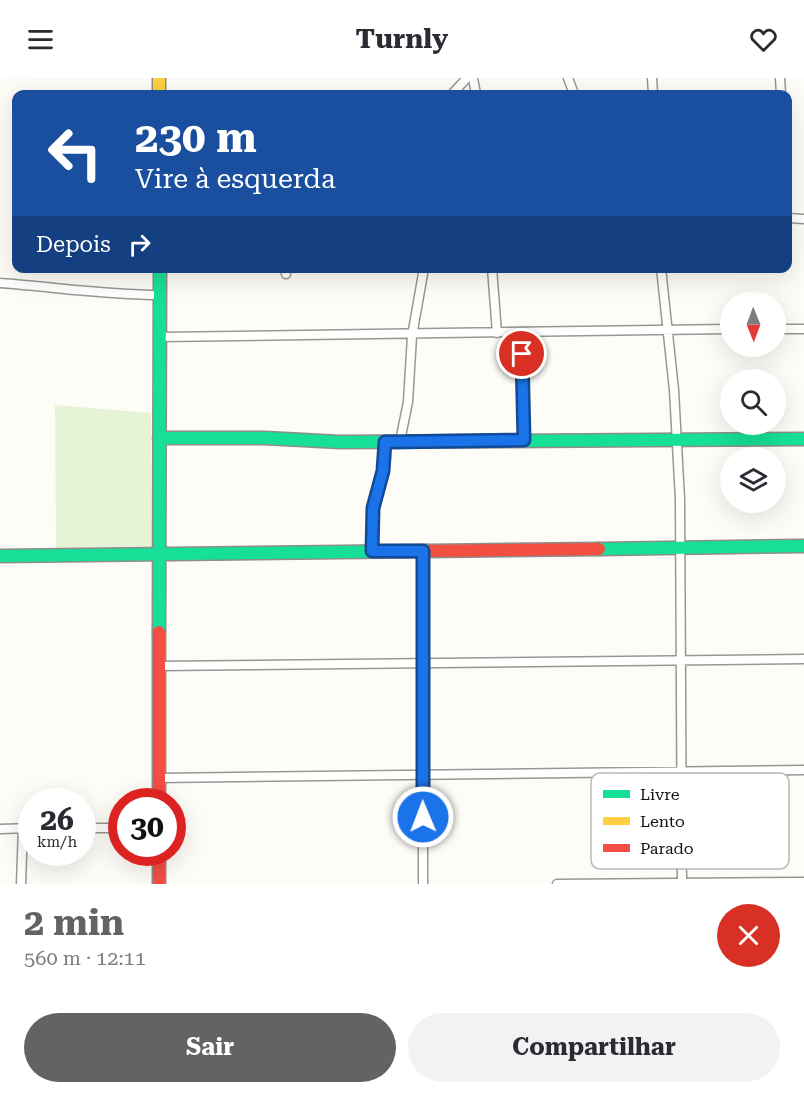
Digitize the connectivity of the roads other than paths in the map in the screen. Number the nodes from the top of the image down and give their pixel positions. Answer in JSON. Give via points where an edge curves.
{"nodes":[{"id":1,"x":467,"y":78,"type":"edge"},
{"id":2,"x":456,"y":90,"type":"edge"},
{"id":3,"x":160,"y":273,"type":"edge"},
{"id":4,"x":423,"y":273,"type":"edge"},
{"id":5,"x":492,"y":273,"type":"edge"},
{"id":6,"x":662,"y":273,"type":"edge"},
{"id":7,"x":0,"y":284,"type":"edge"},
{"id":8,"x":160,"y":296,"type":"junction"},
{"id":9,"x":720,"y":329,"type":"edge"},
{"id":10,"x":786,"y":329,"type":"edge"},
{"id":11,"x":804,"y":329,"type":"edge"},
{"id":12,"x":669,"y":330,"type":"junction"},
{"id":13,"x":497,"y":333,"type":"junction"},
{"id":14,"x":521,"y":333,"type":"junction"},
{"id":15,"x":412,"y":336,"type":"junction"},
{"id":16,"x":160,"y":337,"type":"junction"},
{"id":17,"x":159,"y":438,"type":"junction"},
{"id":18,"x":676,"y":439,"type":"junction"},
{"id":19,"x":804,"y":439,"type":"edge"},
{"id":20,"x":524,"y":440,"type":"junction"},
{"id":21,"x":400,"y":441,"type":"junction"},
{"id":22,"x":385,"y":442,"type":"junction"},
{"id":23,"x":804,"y":546,"type":"edge"},
{"id":24,"x":681,"y":547,"type":"junction"},
{"id":25,"x":372,"y":551,"type":"junction"},
{"id":26,"x":423,"y":551,"type":"junction"},
{"id":27,"x":159,"y":553,"type":"junction"},
{"id":28,"x":0,"y":556,"type":"edge"},
{"id":29,"x":804,"y":659,"type":"edge"},
{"id":30,"x":680,"y":661,"type":"junction"},
{"id":31,"x":422,"y":663,"type":"junction"},
{"id":32,"x":159,"y":666,"type":"junction"},
{"id":33,"x":804,"y":770,"type":"edge"},
{"id":34,"x":682,"y":772,"type":"junction"},
{"id":35,"x":422,"y":774,"type":"junction"},
{"id":36,"x":159,"y":778,"type":"junction"},
{"id":37,"x":159,"y":788,"type":"edge"},
{"id":38,"x":18,"y":828,"type":"edge"},
{"id":39,"x":0,"y":829,"type":"edge"},
{"id":40,"x":23,"y":866,"type":"edge"},
{"id":41,"x":159,"y":866,"type":"edge"},
{"id":42,"x":804,"y":882,"type":"edge"},
{"id":43,"x":21,"y":884,"type":"edge"},
{"id":44,"x":159,"y":884,"type":"edge"},
{"id":45,"x":423,"y":884,"type":"edge"},
{"id":46,"x":558,"y":884,"type":"edge"},
{"id":47,"x":682,"y":884,"type":"edge"}],
"edges":[{"from":1,"to":2,"type":"street"},
{"from":3,"to":8,"type":"street"},
{"from":4,"to":15,"type":"street"},
{"from":5,"to":13,"type":"street"},
{"from":6,"to":12,"type":"street"},
{"from":7,"to":8,"type":"street"},
{"from":8,"to":16,"type":"street"},
{"from":9,"to":12,"type":"street"},
{"from":10,"to":11,"type":"street"},
{"from":12,"to":14,"type":"street"},
{"from":12,"to":18,"type":"street"},
{"from":13,"to":14,"type":"street"},
{"from":13,"to":15,"type":"street"},
{"from":14,"to":20,"type":"street"},
{"from":15,"to":16,"type":"street"},
{"from":15,"to":21,"type":"street","via":[[411,384]]},
{"from":16,"to":17,"type":"street"},
{"from":17,"to":22,"type":"street"},
{"from":17,"to":27,"type":"street"},
{"from":18,"to":19,"type":"street"},
{"from":18,"to":20,"type":"street"},
{"from":18,"to":24,"type":"street"},
{"from":20,"to":21,"type":"street"},
{"from":21,"to":22,"type":"street"},
{"from":22,"to":25,"type":"street","via":[[383,471],[373,508]]},
{"from":23,"to":24,"type":"street"},
{"from":24,"to":26,"type":"street"},
{"from":24,"to":30,"type":"street"},
{"from":25,"to":26,"type":"street"},
{"from":25,"to":27,"type":"street"},
{"from":26,"to":31,"type":"street"},
{"from":27,"to":28,"type":"street"},
{"from":27,"to":32,"type":"street"},
{"from":29,"to":30,"type":"street"},
{"from":30,"to":31,"type":"street"},
{"from":30,"to":34,"type":"street"},
{"from":31,"to":32,"type":"street"},
{"from":31,"to":35,"type":"street"},
{"from":32,"to":36,"type":"street"},
{"from":33,"to":34,"type":"street"},
{"from":34,"to":35,"type":"street"},
{"from":35,"to":36,"type":"street"},
{"from":35,"to":45,"type":"street"},
{"from":36,"to":37,"type":"street"},
{"from":38,"to":39,"type":"street"},
{"from":40,"to":43,"type":"street"},
{"from":41,"to":44,"type":"street"},
{"from":42,"to":47,"type":"street"},
{"from":46,"to":47,"type":"street"}]}
